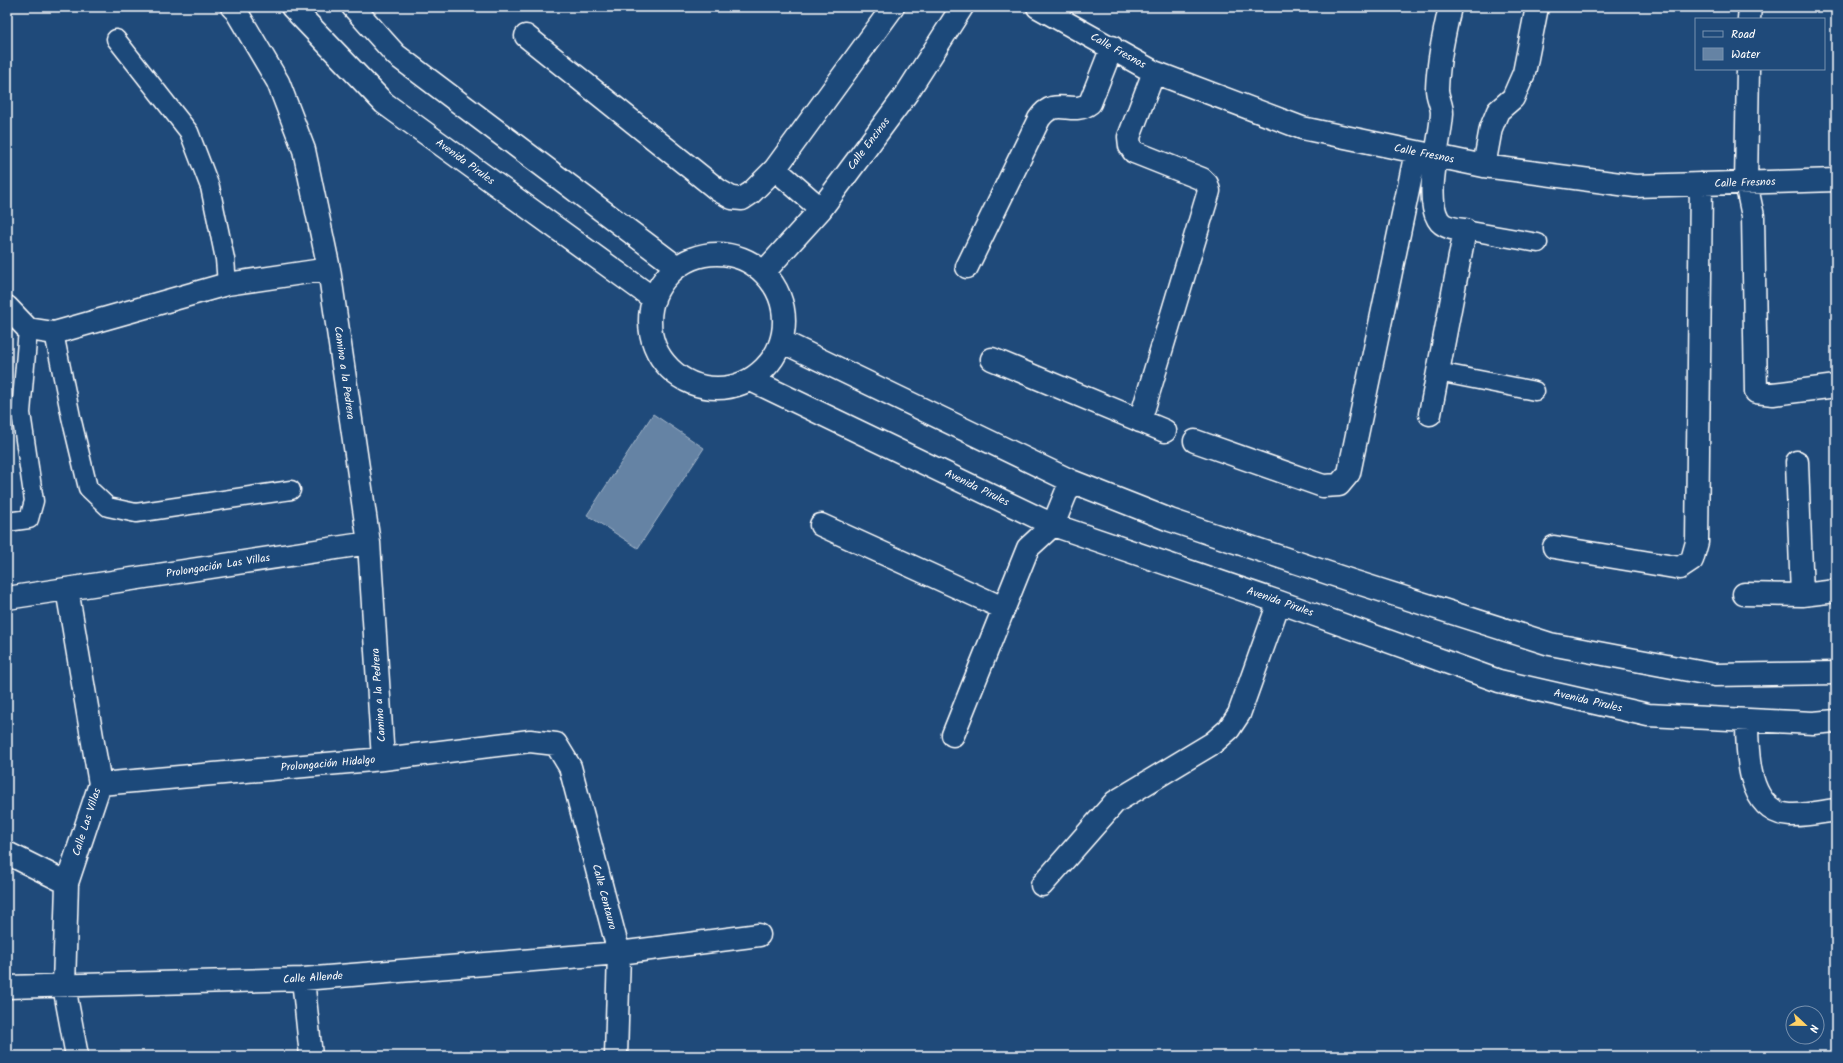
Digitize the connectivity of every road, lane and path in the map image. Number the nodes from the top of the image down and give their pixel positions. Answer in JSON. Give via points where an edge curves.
{"nodes":[{"id":1,"x":232,"y":7,"type":"edge"},
{"id":2,"x":292,"y":7,"type":"edge"},
{"id":3,"x":353,"y":7,"type":"edge"},
{"id":4,"x":893,"y":7,"type":"edge"},
{"id":5,"x":962,"y":7,"type":"edge"},
{"id":6,"x":1038,"y":7,"type":"edge"},
{"id":7,"x":1450,"y":7,"type":"edge"},
{"id":8,"x":1537,"y":7,"type":"edge"},
{"id":9,"x":1750,"y":7,"type":"edge"},
{"id":10,"x":1749,"y":18,"type":"edge"},
{"id":11,"x":526,"y":36,"type":"dead end"},
{"id":12,"x":116,"y":40,"type":"dead end"},
{"id":13,"x":1112,"y":48,"type":"junction"},
{"id":14,"x":1748,"y":70,"type":"edge"},
{"id":15,"x":1154,"y":72,"type":"junction"},
{"id":16,"x":1426,"y":154,"type":"junction"},
{"id":17,"x":1484,"y":166,"type":"junction"},
{"id":18,"x":775,"y":169,"type":"junction"},
{"id":19,"x":1836,"y":180,"type":"edge"},
{"id":20,"x":1746,"y":183,"type":"junction"},
{"id":21,"x":1701,"y":184,"type":"junction"},
{"id":22,"x":821,"y":209,"type":"junction"},
{"id":23,"x":1465,"y":230,"type":"junction"},
{"id":24,"x":1538,"y":243,"type":"dead end"},
{"id":25,"x":677,"y":267,"type":"junction"},
{"id":26,"x":967,"y":268,"type":"dead end"},
{"id":27,"x":329,"y":269,"type":"junction"},
{"id":28,"x":764,"y":272,"type":"junction"},
{"id":29,"x":227,"y":284,"type":"junction"},
{"id":30,"x":654,"y":299,"type":"junction"},
{"id":31,"x":7,"y":306,"type":"edge"},
{"id":32,"x":28,"y":329,"type":"junction"},
{"id":33,"x":54,"y":333,"type":"junction"},
{"id":34,"x":780,"y":341,"type":"junction"},
{"id":35,"x":992,"y":359,"type":"dead end"},
{"id":36,"x":1438,"y":372,"type":"junction"},
{"id":37,"x":751,"y":380,"type":"junction"},
{"id":38,"x":1836,"y":386,"type":"edge"},
{"id":39,"x":1535,"y":391,"type":"dead end"},
{"id":40,"x":1430,"y":414,"type":"dead end"},
{"id":41,"x":1140,"y":421,"type":"junction"},
{"id":42,"x":1165,"y":431,"type":"dead end"},
{"id":43,"x":1195,"y":441,"type":"dead end"},
{"id":44,"x":1797,"y":462,"type":"dead end"},
{"id":45,"x":1071,"y":481,"type":"junction"},
{"id":46,"x":292,"y":490,"type":"dead end"},
{"id":47,"x":7,"y":522,"type":"edge"},
{"id":48,"x":821,"y":525,"type":"dead end"},
{"id":49,"x":1054,"y":526,"type":"junction"},
{"id":50,"x":368,"y":543,"type":"junction"},
{"id":51,"x":1554,"y":547,"type":"dead end"},
{"id":52,"x":67,"y":589,"type":"junction"},
{"id":53,"x":1836,"y":590,"type":"edge"},
{"id":54,"x":1744,"y":594,"type":"dead end"},
{"id":55,"x":1802,"y":595,"type":"junction"},
{"id":56,"x":7,"y":598,"type":"edge"},
{"id":57,"x":1279,"y":602,"type":"junction"},
{"id":58,"x":1003,"y":608,"type":"junction"},
{"id":59,"x":1836,"y":673,"type":"edge"},
{"id":60,"x":1747,"y":721,"type":"junction"},
{"id":61,"x":1836,"y":721,"type":"edge"},
{"id":62,"x":953,"y":735,"type":"dead end"},
{"id":63,"x":556,"y":744,"type":"joint"},
{"id":64,"x":383,"y":759,"type":"junction"},
{"id":65,"x":100,"y":784,"type":"junction"},
{"id":66,"x":1836,"y":810,"type":"edge"},
{"id":67,"x":7,"y":853,"type":"edge"},
{"id":68,"x":67,"y":883,"type":"junction"},
{"id":69,"x":1042,"y":885,"type":"dead end"},
{"id":70,"x":759,"y":935,"type":"dead end"},
{"id":71,"x":619,"y":953,"type":"junction"},
{"id":72,"x":303,"y":979,"type":"junction"},
{"id":73,"x":64,"y":986,"type":"junction"},
{"id":74,"x":7,"y":987,"type":"edge"},
{"id":75,"x":77,"y":1056,"type":"edge"},
{"id":76,"x":311,"y":1056,"type":"edge"},
{"id":77,"x":616,"y":1056,"type":"edge"}],
"edges":[{"from":1,"to":27,"type":"street","name":"Camino a la Pedrera","via":[[278,82],[304,150]]},
{"from":2,"to":30,"type":"street","name":"Avenida Pirules","via":[[384,102]]},
{"from":3,"to":25,"type":"street","via":[[396,55]]},
{"from":4,"to":18,"type":"street"},
{"from":5,"to":22,"type":"street","name":"Calle Encinos","via":[[907,93]]},
{"from":6,"to":13,"type":"street","name":"Calle Fresnos"},
{"from":7,"to":16,"type":"street","via":[[1437,91],[1442,112]]},
{"from":8,"to":17,"type":"street","via":[[1524,73],[1513,98],[1498,111],[1491,128]]},
{"from":9,"to":10,"type":"street"},
{"from":11,"to":18,"type":"street","via":[[718,190],[732,198],[742,199],[751,193]]},
{"from":12,"to":29,"type":"lane","via":[[189,132],[210,187],[225,259]]},
{"from":13,"to":15,"type":"street","name":"Calle Fresnos"},
{"from":13,"to":26,"type":"street","via":[[1090,103],[1084,108],[1051,107],[1039,119]]},
{"from":14,"to":20,"type":"street"},
{"from":15,"to":16,"type":"street","name":"Calle Fresnos","via":[[1302,128]]},
{"from":15,"to":41,"type":"street","via":[[1129,137],[1130,146],[1134,152],[1202,178],[1209,191]]},
{"from":16,"to":17,"type":"street","name":"Calle Fresnos"},
{"from":16,"to":23,"type":"street","via":[[1432,204],[1438,220],[1449,228]]},
{"from":16,"to":43,"type":"street","via":[[1349,473],[1339,485],[1323,486]]},
{"from":17,"to":21,"type":"street","name":"Calle Fresnos","via":[[1635,186]]},
{"from":18,"to":22,"type":"street"},
{"from":19,"to":20,"type":"street","name":"Calle Fresnos"},
{"from":20,"to":21,"type":"street","name":"Calle Fresnos"},
{"from":20,"to":38,"type":"street","via":[[1753,216],[1756,392],[1773,394]]},
{"from":21,"to":51,"type":"street","via":[[1697,542],[1692,560],[1680,568]]},
{"from":22,"to":28,"type":"street","name":"Calle Encinos"},
{"from":23,"to":24,"type":"lane"},
{"from":23,"to":36,"type":"street"},
{"from":25,"to":28,"type":"street","via":[[693,258],[712,254],[748,261]]},
{"from":25,"to":30,"type":"street","via":[[663,281]]},
{"from":27,"to":29,"type":"street"},
{"from":27,"to":50,"type":"street","name":"Camino a la Pedrera"},
{"from":28,"to":34,"type":"street","via":[[776,287],[782,305],[784,325]]},
{"from":29,"to":33,"type":"street"},
{"from":30,"to":37,"type":"street","via":[[650,322],[654,346],[666,366],[684,380],[706,388],[729,388]]},
{"from":31,"to":32,"type":"street"},
{"from":32,"to":33,"type":"street"},
{"from":32,"to":47,"type":"lane","via":[[21,413],[34,501],[29,519]]},
{"from":33,"to":46,"type":"lane","via":[[88,488],[108,508],[136,513]]},
{"from":34,"to":37,"type":"street","via":[[769,364]]},
{"from":34,"to":45,"type":"street"},
{"from":35,"to":41,"type":"street"},
{"from":36,"to":39,"type":"lane"},
{"from":36,"to":40,"type":"street"},
{"from":37,"to":49,"type":"street","name":"Avenida Pirules"},
{"from":41,"to":42,"type":"street"},
{"from":44,"to":55,"type":"street"},
{"from":45,"to":49,"type":"street"},
{"from":45,"to":59,"type":"street","via":[[1170,520],[1550,644],[1715,675]]},
{"from":48,"to":58,"type":"street"},
{"from":49,"to":57,"type":"street","name":"Avenida Pirules"},
{"from":49,"to":58,"type":"street","via":[[1028,548]]},
{"from":50,"to":52,"type":"street","name":"Prolongación Las Villas"},
{"from":50,"to":64,"type":"street","name":"Camino a la Pedrera"},
{"from":52,"to":56,"type":"street","name":"Prolongación Las Villas"},
{"from":52,"to":65,"type":"street","name":"Calle Las Villas"},
{"from":53,"to":55,"type":"street"},
{"from":54,"to":55,"type":"street"},
{"from":57,"to":60,"type":"street","name":"Avenida Pirules","via":[[1499,681],[1648,715]]},
{"from":57,"to":69,"type":"street","via":[[1239,714],[1229,729],[1214,742],[1115,802]]},
{"from":58,"to":62,"type":"street"},
{"from":60,"to":61,"type":"street","name":"Avenida Pirules","via":[[1813,724]]},
{"from":60,"to":66,"type":"street","via":[[1747,755],[1758,795],[1771,810],[1789,815]]},
{"from":63,"to":64,"type":"street","name":"Prolongación Hidalgo","via":[[530,741]]},
{"from":63,"to":71,"type":"street","name":"Calle Centauro","via":[[570,767]]},
{"from":64,"to":65,"type":"street","name":"Prolongación Hidalgo"},
{"from":65,"to":68,"type":"street","name":"Calle Las Villas"},
{"from":67,"to":68,"type":"street"},
{"from":68,"to":73,"type":"street","name":"Calle Las Villas"},
{"from":70,"to":71,"type":"street","name":"Calle Allende"},
{"from":71,"to":72,"type":"street","name":"Calle Allende"},
{"from":71,"to":77,"type":"street","name":"Calle Centauro"},
{"from":72,"to":73,"type":"street","name":"Calle Allende"},
{"from":72,"to":76,"type":"street"},
{"from":73,"to":74,"type":"street","name":"Calle Allende"},
{"from":73,"to":75,"type":"street","name":"Calle Las Villas"}]}
